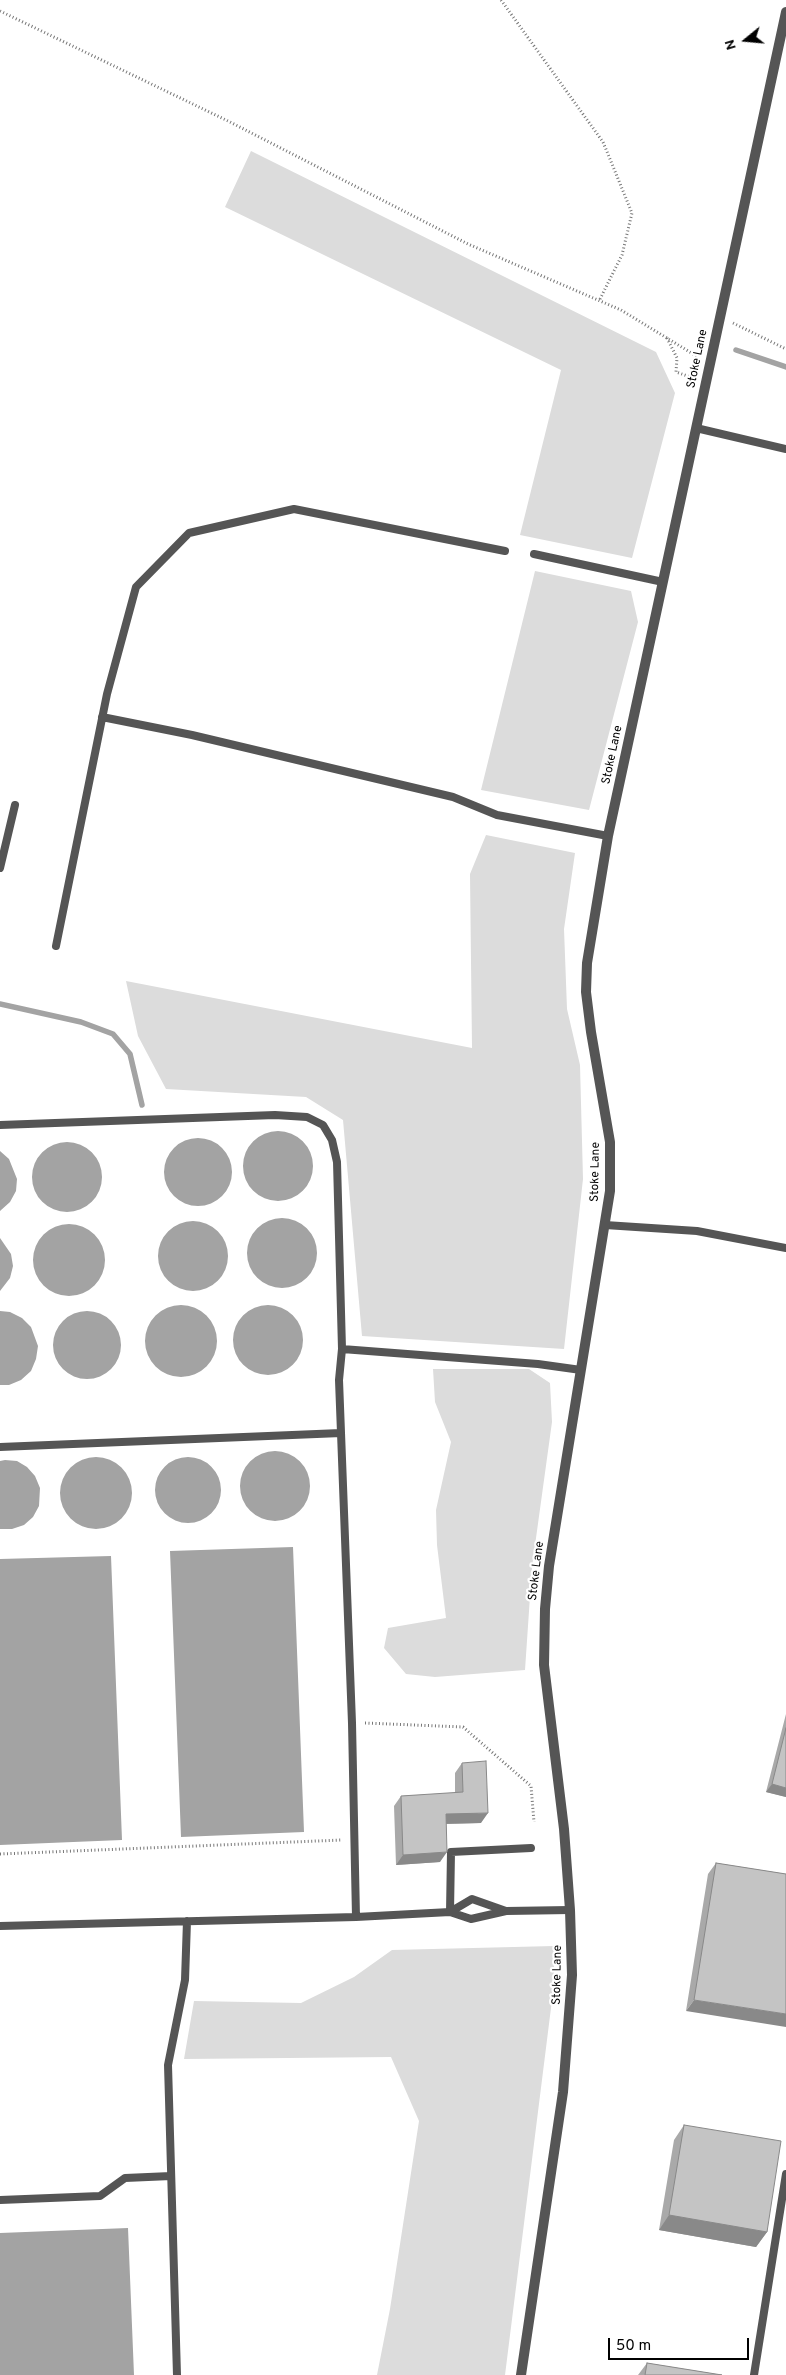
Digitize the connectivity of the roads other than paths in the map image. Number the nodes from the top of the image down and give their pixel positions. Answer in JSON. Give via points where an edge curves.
{"nodes":[{"id":1,"x":786,"y":12,"type":"edge"},
{"id":2,"x":696,"y":428,"type":"junction"},
{"id":3,"x":786,"y":449,"type":"edge"},
{"id":4,"x":505,"y":551,"type":"dead end"},
{"id":5,"x":534,"y":554,"type":"dead end"},
{"id":6,"x":663,"y":582,"type":"junction"},
{"id":7,"x":102,"y":717,"type":"junction"},
{"id":8,"x":15,"y":805,"type":"dead end"},
{"id":9,"x":608,"y":836,"type":"junction"},
{"id":10,"x":0,"y":868,"type":"edge"},
{"id":11,"x":56,"y":946,"type":"dead end"},
{"id":12,"x":0,"y":1125,"type":"edge"},
{"id":13,"x":605,"y":1225,"type":"junction"},
{"id":14,"x":786,"y":1248,"type":"edge"},
{"id":15,"x":342,"y":1349,"type":"junction"},
{"id":16,"x":580,"y":1370,"type":"junction"},
{"id":17,"x":341,"y":1433,"type":"junction"},
{"id":18,"x":0,"y":1447,"type":"edge"},
{"id":19,"x":531,"y":1848,"type":"dead end"},
{"id":20,"x":570,"y":1910,"type":"junction"},
{"id":21,"x":506,"y":1911,"type":"junction"},
{"id":22,"x":450,"y":1912,"type":"junction"},
{"id":23,"x":356,"y":1917,"type":"junction"},
{"id":24,"x":187,"y":1921,"type":"junction"},
{"id":25,"x":0,"y":1926,"type":"edge"},
{"id":26,"x":786,"y":2174,"type":"edge"},
{"id":27,"x":171,"y":2176,"type":"junction"},
{"id":28,"x":0,"y":2200,"type":"edge"},
{"id":29,"x":176,"y":2375,"type":"edge"},
{"id":30,"x":521,"y":2375,"type":"edge"},
{"id":31,"x":754,"y":2375,"type":"edge"}],
"edges":[{"from":1,"to":2,"type":"street","name":"Stoke Lane"},
{"from":2,"to":3,"type":"lane"},
{"from":2,"to":6,"type":"street","name":"Stoke Lane"},
{"from":4,"to":7,"type":"lane","via":[[294,509],[189,533],[136,587]]},
{"from":5,"to":6,"type":"lane"},
{"from":6,"to":9,"type":"street","name":"Stoke Lane"},
{"from":7,"to":9,"type":"lane","via":[[453,797],[497,816]]},
{"from":7,"to":11,"type":"lane"},
{"from":8,"to":10,"type":"lane"},
{"from":9,"to":13,"type":"street","name":"Stoke Lane","via":[[587,962],[586,992],[610,1142],[610,1191]]},
{"from":12,"to":15,"type":"lane","via":[[276,1115],[307,1117],[323,1125],[332,1140],[337,1162]]},
{"from":13,"to":14,"type":"lane","via":[[697,1231]]},
{"from":13,"to":16,"type":"street","name":"Stoke Lane"},
{"from":15,"to":16,"type":"lane"},
{"from":15,"to":17,"type":"lane","via":[[339,1380]]},
{"from":16,"to":20,"type":"street","name":"Stoke Lane","via":[[545,1609],[544,1665],[564,1829]]},
{"from":17,"to":18,"type":"lane"},
{"from":17,"to":23,"type":"lane"},
{"from":19,"to":22,"type":"lane","via":[[451,1852]]},
{"from":20,"to":21,"type":"lane"},
{"from":20,"to":30,"type":"street","name":"Stoke Lane","via":[[572,1975],[563,2092]]},
{"from":21,"to":22,"type":"lane","via":[[471,1919]]},
{"from":21,"to":22,"type":"lane","via":[[472,1900]]},
{"from":22,"to":23,"type":"lane"},
{"from":23,"to":24,"type":"lane"},
{"from":24,"to":25,"type":"lane"},
{"from":24,"to":27,"type":"lane","via":[[185,1980],[168,2065]]},
{"from":26,"to":31,"type":"lane"},
{"from":27,"to":28,"type":"lane","via":[[124,2178],[100,2196]]},
{"from":27,"to":29,"type":"lane"}]}
